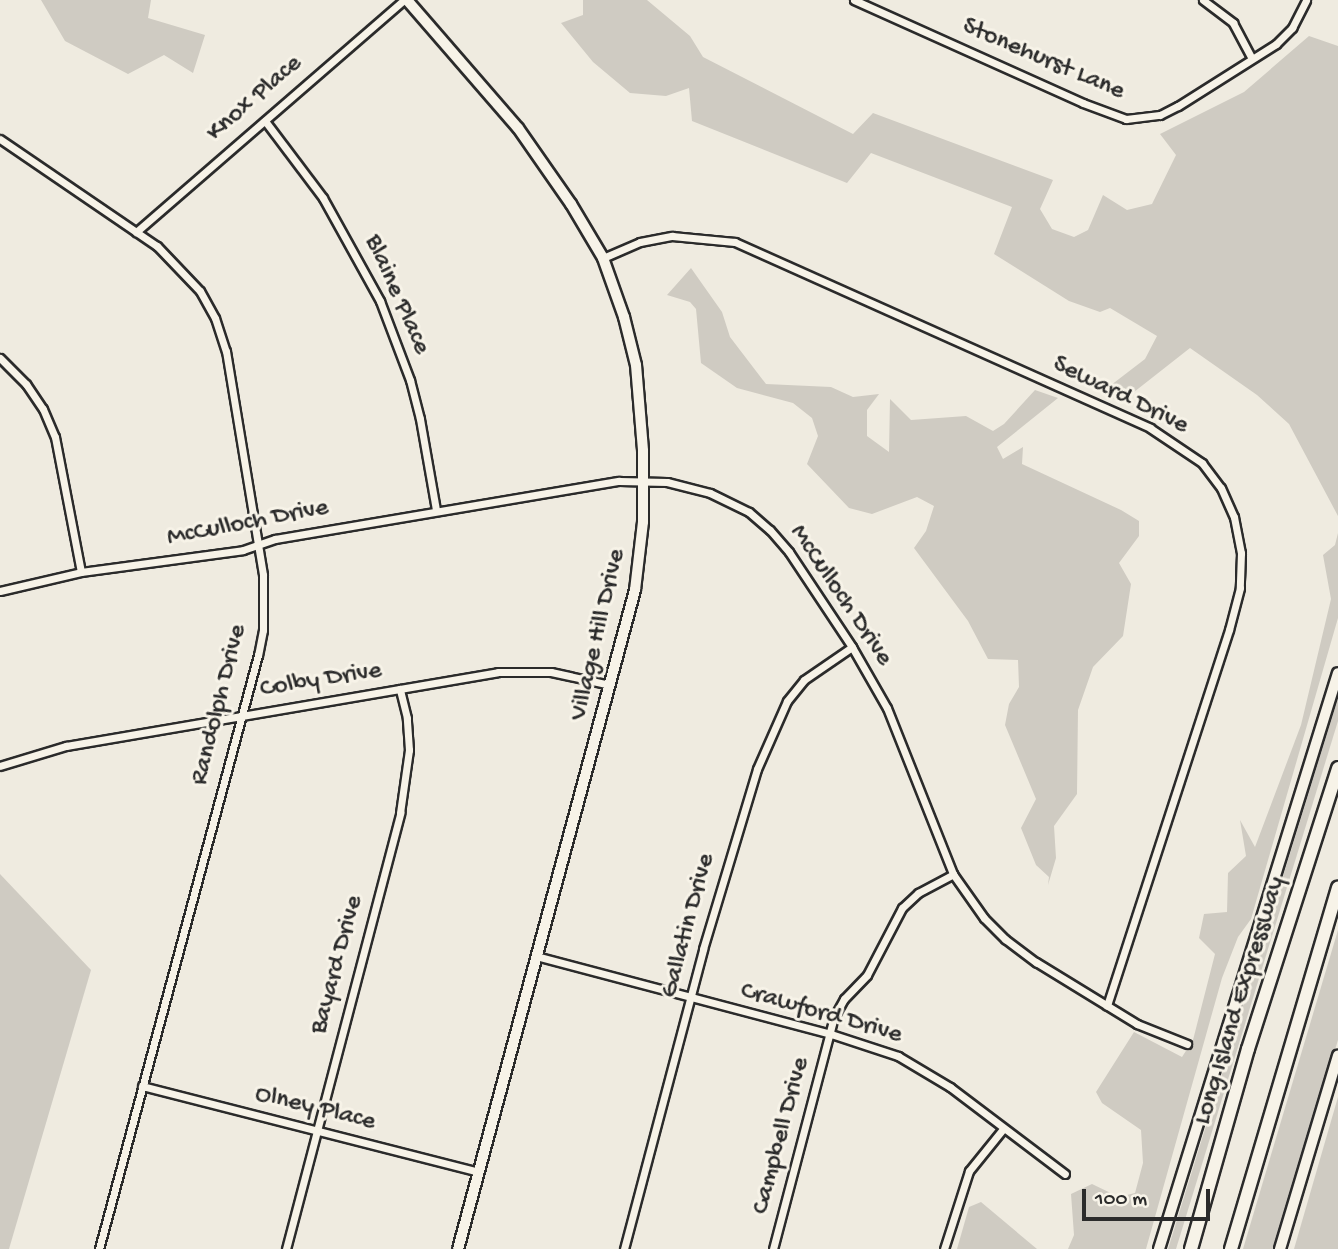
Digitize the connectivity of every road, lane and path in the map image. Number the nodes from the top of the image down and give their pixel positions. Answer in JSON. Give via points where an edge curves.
{"nodes":[{"id":1,"x":405,"y":0,"type":"edge"},
{"id":2,"x":854,"y":0,"type":"edge"},
{"id":3,"x":1203,"y":0,"type":"edge"},
{"id":4,"x":1307,"y":0,"type":"edge"},
{"id":5,"x":1252,"y":58,"type":"junction"},
{"id":6,"x":265,"y":121,"type":"junction"},
{"id":7,"x":0,"y":139,"type":"edge"},
{"id":8,"x":136,"y":232,"type":"junction"},
{"id":9,"x":603,"y":258,"type":"junction"},
{"id":10,"x":0,"y":358,"type":"edge"},
{"id":11,"x":644,"y":481,"type":"junction"},
{"id":12,"x":436,"y":510,"type":"junction"},
{"id":13,"x":259,"y":545,"type":"junction"},
{"id":14,"x":81,"y":572,"type":"junction"},
{"id":15,"x":0,"y":591,"type":"edge"},
{"id":16,"x":852,"y":647,"type":"junction"},
{"id":17,"x":1338,"y":673,"type":"edge"},
{"id":18,"x":610,"y":685,"type":"junction"},
{"id":19,"x":400,"y":690,"type":"junction"},
{"id":20,"x":239,"y":717,"type":"junction"},
{"id":21,"x":0,"y":766,"type":"edge"},
{"id":22,"x":1338,"y":768,"type":"edge"},
{"id":23,"x":953,"y":874,"type":"junction"},
{"id":24,"x":1338,"y":888,"type":"edge"},
{"id":25,"x":536,"y":956,"type":"junction"},
{"id":26,"x":690,"y":999,"type":"junction"},
{"id":27,"x":1107,"y":1006,"type":"junction"},
{"id":28,"x":831,"y":1034,"type":"junction"},
{"id":29,"x":1187,"y":1044,"type":"dead end"},
{"id":30,"x":1338,"y":1056,"type":"edge"},
{"id":31,"x":142,"y":1086,"type":"junction"},
{"id":32,"x":1003,"y":1129,"type":"junction"},
{"id":33,"x":316,"y":1130,"type":"junction"},
{"id":34,"x":479,"y":1172,"type":"junction"},
{"id":35,"x":1065,"y":1174,"type":"dead end"},
{"id":36,"x":99,"y":1249,"type":"edge"},
{"id":37,"x":285,"y":1249,"type":"edge"},
{"id":38,"x":458,"y":1249,"type":"edge"},
{"id":39,"x":624,"y":1249,"type":"edge"},
{"id":40,"x":774,"y":1249,"type":"edge"},
{"id":41,"x":944,"y":1249,"type":"edge"},
{"id":42,"x":1159,"y":1249,"type":"edge"},
{"id":43,"x":1191,"y":1249,"type":"edge"},
{"id":44,"x":1231,"y":1249,"type":"edge"},
{"id":45,"x":1280,"y":1249,"type":"edge"}],
"edges":[{"from":1,"to":6,"type":"street","name":"Knox Place"},
{"from":1,"to":9,"type":"street","name":"Village Hill Drive","via":[[518,128]]},
{"from":2,"to":5,"type":"street","name":"Stonehurst Lane","via":[[1126,119],[1160,115]]},
{"from":3,"to":5,"type":"street","via":[[1233,23]]},
{"from":4,"to":5,"type":"street","name":"Stonehurst Lane","via":[[1292,28]]},
{"from":6,"to":8,"type":"street","name":"Knox Place"},
{"from":6,"to":12,"type":"street","name":"Blaine Place","via":[[323,198],[380,301],[410,380]]},
{"from":7,"to":8,"type":"street","name":"Randolph Drive"},
{"from":8,"to":13,"type":"street","name":"Randolph Drive","via":[[178,265],[215,318],[226,351]]},
{"from":9,"to":11,"type":"street","name":"Village Hill Drive","via":[[636,365]]},
{"from":9,"to":27,"type":"street","name":"Seward Drive","via":[[640,242],[672,236],[735,242],[1150,428],[1202,463],[1221,488],[1234,517],[1241,553],[1240,588]]},
{"from":10,"to":14,"type":"street","via":[[26,384],[55,437]]},
{"from":11,"to":12,"type":"street","name":"McCulloch Drive"},
{"from":11,"to":16,"type":"street","name":"McCulloch Drive","via":[[691,486],[749,512],[789,552]]},
{"from":11,"to":18,"type":"street","name":"Village Hill Drive","via":[[642,552]]},
{"from":12,"to":13,"type":"street","name":"McCulloch Drive","via":[[275,538]]},
{"from":13,"to":14,"type":"street","name":"McCulloch Drive"},
{"from":13,"to":20,"type":"street","name":"Randolph Drive","via":[[265,596],[263,630]]},
{"from":14,"to":15,"type":"street","name":"McCulloch Drive"},
{"from":16,"to":23,"type":"street","name":"McCulloch Drive","via":[[887,708]]},
{"from":16,"to":26,"type":"street","name":"Gallatin Drive","via":[[804,680],[787,701],[742,811]]},
{"from":17,"to":42,"type":"street"},
{"from":18,"to":19,"type":"street","name":"Colby Drive","via":[[526,671]]},
{"from":18,"to":25,"type":"street","name":"Village Hill Drive"},
{"from":19,"to":20,"type":"street","name":"Colby Drive"},
{"from":19,"to":33,"type":"street","name":"Bayard Drive","via":[[409,750],[402,801]]},
{"from":20,"to":21,"type":"street","name":"Colby Drive","via":[[66,746]]},
{"from":20,"to":31,"type":"street","name":"Randolph Drive"},
{"from":22,"to":43,"type":"highway","name":"Long Island Expressway","via":[[1248,1049]]},
{"from":23,"to":27,"type":"street","name":"McCulloch Drive","via":[[1005,939]]},
{"from":23,"to":28,"type":"street","name":"Campbell Drive","via":[[918,893],[902,908],[867,975],[844,999]]},
{"from":24,"to":44,"type":"highway"},
{"from":25,"to":26,"type":"street","name":"Crawford Drive"},
{"from":25,"to":34,"type":"street","name":"Village Hill Drive"},
{"from":26,"to":28,"type":"street","name":"Crawford Drive"},
{"from":26,"to":39,"type":"street","name":"Gallatin Drive"},
{"from":27,"to":29,"type":"street","name":"McCulloch Drive"},
{"from":28,"to":32,"type":"street","name":"Crawford Drive","via":[[923,1068]]},
{"from":28,"to":40,"type":"street","name":"Campbell Drive"},
{"from":30,"to":45,"type":"street"},
{"from":31,"to":33,"type":"street","name":"Olney Place"},
{"from":31,"to":36,"type":"street","name":"Randolph Drive"},
{"from":32,"to":35,"type":"street","name":"Crawford Drive"},
{"from":32,"to":41,"type":"street","via":[[969,1171]]},
{"from":33,"to":34,"type":"street","name":"Olney Place"},
{"from":33,"to":37,"type":"street","name":"Bayard Drive"},
{"from":34,"to":38,"type":"street","name":"Village Hill Drive"}]}
